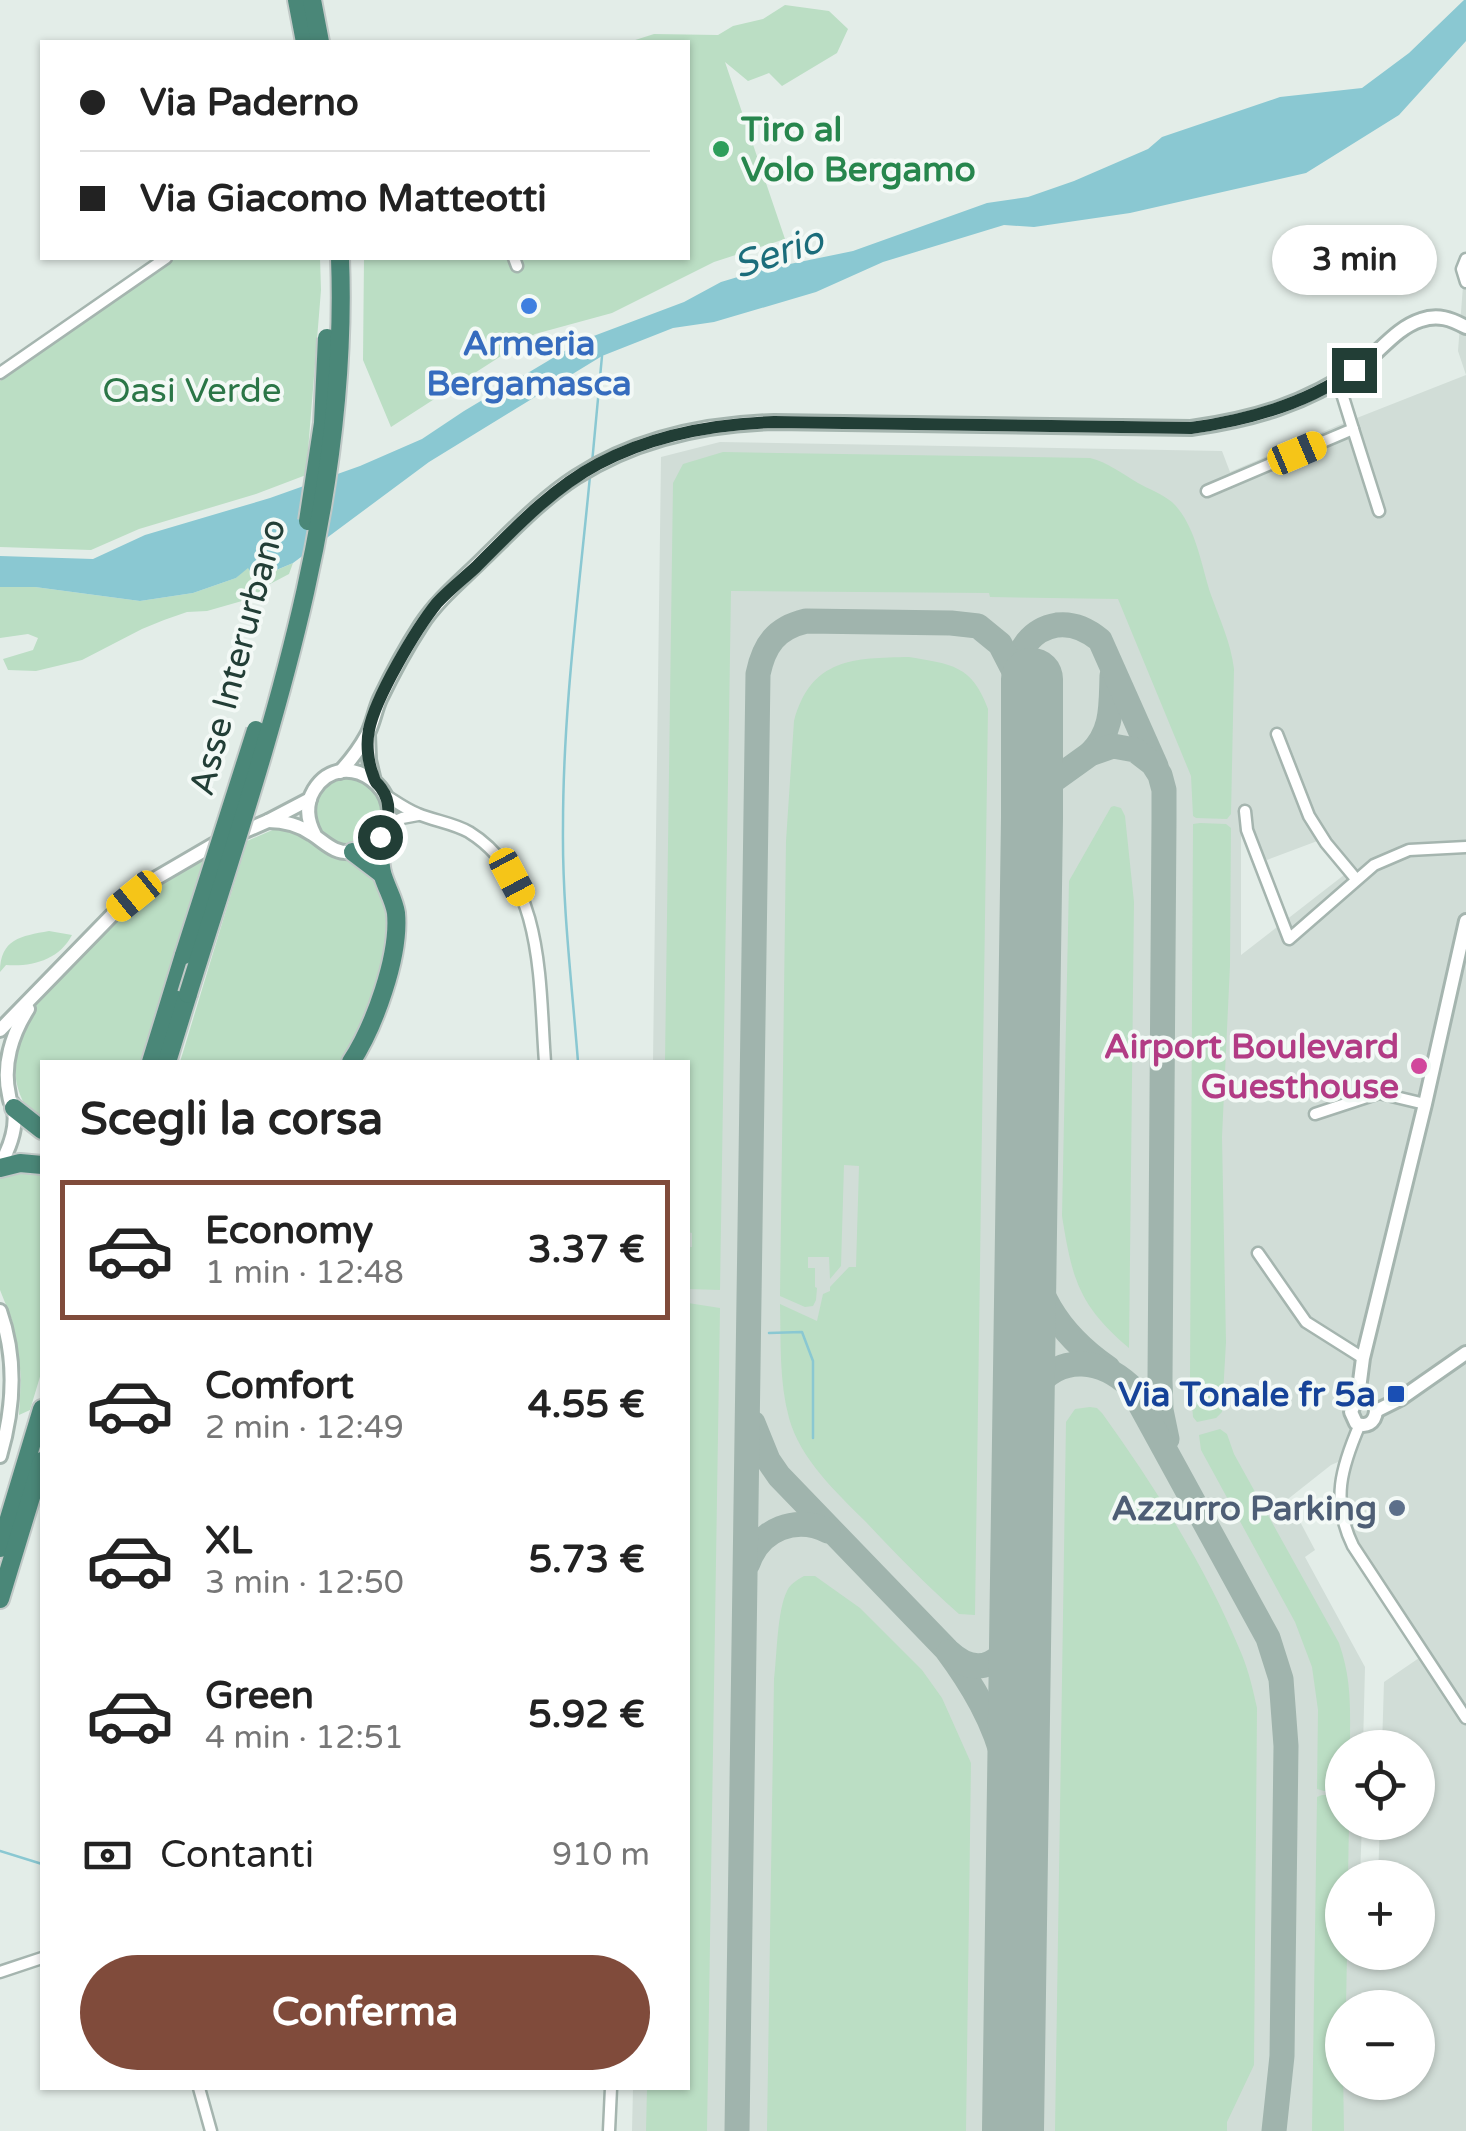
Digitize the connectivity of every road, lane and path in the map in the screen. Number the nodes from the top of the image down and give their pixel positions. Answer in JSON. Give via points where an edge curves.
{"nodes":[{"id":1,"x":297,"y":0,"type":"edge"},
{"id":2,"x":312,"y":0,"type":"edge"},
{"id":3,"x":305,"y":40,"type":"edge"},
{"id":4,"x":320,"y":40,"type":"edge"},
{"id":5,"x":1466,"y":259,"type":"edge"},
{"id":6,"x":163,"y":260,"type":"edge"},
{"id":7,"x":329,"y":260,"type":"edge"},
{"id":8,"x":340,"y":260,"type":"edge"},
{"id":9,"x":1466,"y":282,"type":"edge"},
{"id":10,"x":1466,"y":327,"type":"edge"},
{"id":11,"x":0,"y":373,"type":"edge"},
{"id":12,"x":1338,"y":381,"type":"junction"},
{"id":13,"x":1353,"y":430,"type":"junction"},
{"id":14,"x":1207,"y":491,"type":"dead end"},
{"id":15,"x":1378,"y":511,"type":"dead end"},
{"id":16,"x":368,"y":732,"type":"junction"},
{"id":17,"x":1277,"y":734,"type":"dead end"},
{"id":18,"x":340,"y":772,"type":"junction"},
{"id":19,"x":374,"y":780,"type":"junction"},
{"id":20,"x":385,"y":795,"type":"junction"},
{"id":21,"x":310,"y":798,"type":"junction"},
{"id":22,"x":1245,"y":811,"type":"dead end"},
{"id":23,"x":419,"y":815,"type":"junction"},
{"id":24,"x":268,"y":821,"type":"junction"},
{"id":25,"x":383,"y":831,"type":"junction"},
{"id":26,"x":314,"y":834,"type":"junction"},
{"id":27,"x":1466,"y":847,"type":"edge"},
{"id":28,"x":353,"y":852,"type":"junction"},
{"id":29,"x":382,"y":874,"type":"junction"},
{"id":30,"x":1356,"y":879,"type":"junction"},
{"id":31,"x":1466,"y":921,"type":"edge"},
{"id":32,"x":1461,"y":966,"type":"edge"},
{"id":33,"x":37,"y":994,"type":"junction"},
{"id":34,"x":0,"y":1030,"type":"edge"},
{"id":35,"x":155,"y":1060,"type":"edge"},
{"id":36,"x":155,"y":1060,"type":"edge"},
{"id":37,"x":352,"y":1060,"type":"edge"},
{"id":38,"x":545,"y":1060,"type":"edge"},
{"id":39,"x":8,"y":1098,"type":"edge"},
{"id":40,"x":1425,"y":1104,"type":"junction"},
{"id":41,"x":1315,"y":1114,"type":"dead end"},
{"id":42,"x":40,"y":1128,"type":"edge"},
{"id":43,"x":40,"y":1165,"type":"edge"},
{"id":44,"x":0,"y":1166,"type":"edge"},
{"id":45,"x":1258,"y":1253,"type":"dead end"},
{"id":46,"x":0,"y":1311,"type":"edge"},
{"id":47,"x":1466,"y":1353,"type":"edge"},
{"id":48,"x":1363,"y":1358,"type":"junction"},
{"id":49,"x":1360,"y":1400,"type":"junction"},
{"id":50,"x":1376,"y":1412,"type":"junction"},
{"id":51,"x":40,"y":1416,"type":"edge"},
{"id":52,"x":1360,"y":1424,"type":"junction"},
{"id":53,"x":0,"y":1456,"type":"edge"},
{"id":54,"x":40,"y":1468,"type":"edge"},
{"id":55,"x":0,"y":1548,"type":"edge"},
{"id":56,"x":0,"y":1599,"type":"edge"},
{"id":57,"x":1466,"y":1718,"type":"edge"},
{"id":58,"x":40,"y":1959,"type":"edge"},
{"id":59,"x":0,"y":1972,"type":"edge"},
{"id":60,"x":200,"y":2090,"type":"edge"},
{"id":61,"x":611,"y":2090,"type":"edge"},
{"id":62,"x":210,"y":2131,"type":"edge"},
{"id":63,"x":609,"y":2131,"type":"edge"}],
"edges":[{"from":1,"to":3,"type":"highway"},
{"from":2,"to":4,"type":"highway"},
{"from":5,"to":9,"type":"street"},
{"from":6,"to":11,"type":"street"},
{"from":7,"to":35,"type":"highway","name":"Asse Interurbano","bridge":true,"via":[[323,423],[300,566],[267,700]]},
{"from":8,"to":36,"type":"highway","name":"Asse Interurbano","bridge":true,"via":[[332,452],[298,628],[188,994]]},
{"from":10,"to":12,"type":"street","via":[[1438,317],[1417,321]]},
{"from":12,"to":13,"type":"street"},
{"from":12,"to":16,"type":"street","via":[[1274,412],[1180,428],[774,422],[653,441],[575,478],[438,602],[388,684]]},
{"from":13,"to":14,"type":"street"},
{"from":13,"to":15,"type":"street"},
{"from":16,"to":18,"type":"street"},
{"from":16,"to":19,"type":"street"},
{"from":17,"to":30,"type":"street","via":[[1309,816]]},
{"from":18,"to":19,"type":"street"},
{"from":18,"to":21,"type":"street","via":[[321,781]]},
{"from":19,"to":20,"type":"street"},
{"from":20,"to":23,"type":"street"},
{"from":20,"to":25,"type":"street"},
{"from":21,"to":24,"type":"street"},
{"from":21,"to":26,"type":"street"},
{"from":22,"to":30,"type":"street","via":[[1289,939]]},
{"from":23,"to":25,"type":"street"},
{"from":23,"to":38,"type":"street","via":[[484,843],[522,895],[533,934]]},
{"from":24,"to":26,"type":"street"},
{"from":24,"to":33,"type":"street","via":[[153,880]]},
{"from":25,"to":28,"type":"street"},
{"from":25,"to":29,"type":"highway"},
{"from":26,"to":28,"type":"street","via":[[332,850]]},
{"from":27,"to":30,"type":"street","via":[[1408,850]]},
{"from":28,"to":29,"type":"highway"},
{"from":29,"to":37,"type":"highway","via":[[396,913],[394,946],[378,1007]]},
{"from":31,"to":32,"type":"street"},
{"from":32,"to":40,"type":"street"},
{"from":33,"to":34,"type":"street"},
{"from":33,"to":39,"type":"street","via":[[10,1049]]},
{"from":39,"to":42,"type":"highway"},
{"from":39,"to":44,"type":"street","via":[[14,1129]]},
{"from":40,"to":41,"type":"street","via":[[1379,1093]]},
{"from":40,"to":48,"type":"street"},
{"from":43,"to":44,"type":"highway"},
{"from":45,"to":48,"type":"street","via":[[1306,1322]]},
{"from":46,"to":53,"type":"street","via":[[14,1386]]},
{"from":47,"to":50,"type":"street"},
{"from":48,"to":49,"type":"street"},
{"from":49,"to":50,"type":"street"},
{"from":49,"to":52,"type":"street","via":[[1351,1412]]},
{"from":50,"to":52,"type":"street","via":[[1373,1421]]},
{"from":51,"to":55,"type":"highway"},
{"from":52,"to":57,"type":"street","via":[[1346,1453],[1341,1515],[1353,1546]]},
{"from":54,"to":56,"type":"highway"},
{"from":58,"to":59,"type":"street"},
{"from":60,"to":62,"type":"street"},
{"from":61,"to":63,"type":"street"}]}
